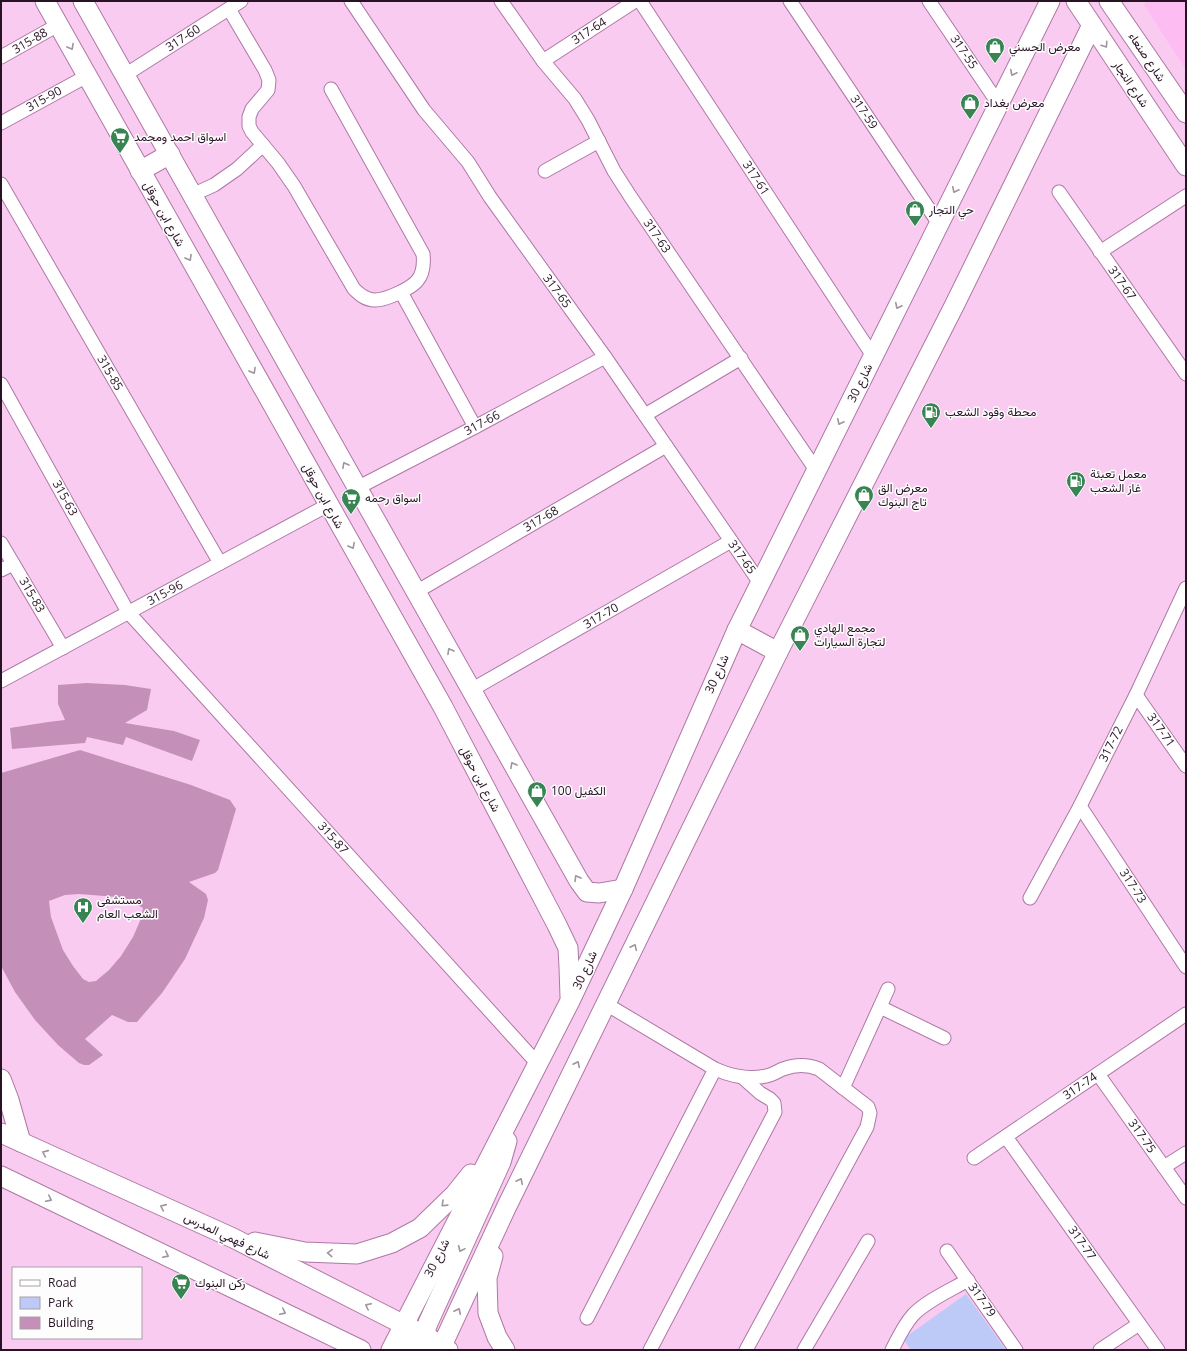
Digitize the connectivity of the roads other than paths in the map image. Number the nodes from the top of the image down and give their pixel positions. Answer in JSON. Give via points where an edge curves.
{"nodes":[{"id":1,"x":45,"y":1,"type":"edge"},
{"id":2,"x":83,"y":1,"type":"edge"},
{"id":3,"x":241,"y":1,"type":"edge"},
{"id":4,"x":351,"y":1,"type":"edge"},
{"id":5,"x":501,"y":1,"type":"edge"},
{"id":6,"x":634,"y":1,"type":"edge"},
{"id":7,"x":640,"y":1,"type":"edge"},
{"id":8,"x":790,"y":1,"type":"edge"},
{"id":9,"x":929,"y":1,"type":"edge"},
{"id":10,"x":1050,"y":1,"type":"edge"},
{"id":11,"x":1076,"y":1,"type":"edge"},
{"id":12,"x":1109,"y":1,"type":"edge"},
{"id":13,"x":229,"y":9,"type":"junction"},
{"id":14,"x":58,"y":25,"type":"junction"},
{"id":15,"x":1092,"y":25,"type":"junction"},
{"id":16,"x":1,"y":57,"type":"edge"},
{"id":17,"x":543,"y":61,"type":"junction"},
{"id":18,"x":125,"y":75,"type":"junction"},
{"id":19,"x":87,"y":76,"type":"junction"},
{"id":20,"x":331,"y":89,"type":"dead end"},
{"id":21,"x":998,"y":103,"type":"junction"},
{"id":22,"x":1186,"y":113,"type":"edge"},
{"id":23,"x":1,"y":123,"type":"edge"},
{"id":24,"x":599,"y":141,"type":"junction"},
{"id":25,"x":263,"y":145,"type":"junction"},
{"id":26,"x":170,"y":154,"type":"junction"},
{"id":27,"x":1186,"y":166,"type":"edge"},
{"id":28,"x":140,"y":171,"type":"junction"},
{"id":29,"x":545,"y":171,"type":"dead end"},
{"id":30,"x":1,"y":184,"type":"edge"},
{"id":31,"x":1059,"y":192,"type":"dead end"},
{"id":32,"x":192,"y":195,"type":"junction"},
{"id":33,"x":1186,"y":196,"type":"edge"},
{"id":34,"x":939,"y":224,"type":"junction"},
{"id":35,"x":1100,"y":252,"type":"junction"},
{"id":36,"x":401,"y":292,"type":"junction"},
{"id":37,"x":873,"y":356,"type":"junction"},
{"id":38,"x":605,"y":357,"type":"junction"},
{"id":39,"x":741,"y":358,"type":"junction"},
{"id":40,"x":1186,"y":374,"type":"edge"},
{"id":41,"x":1,"y":384,"type":"edge"},
{"id":42,"x":644,"y":415,"type":"junction"},
{"id":43,"x":475,"y":427,"type":"junction"},
{"id":44,"x":666,"y":446,"type":"junction"},
{"id":45,"x":816,"y":470,"type":"junction"},
{"id":46,"x":358,"y":488,"type":"junction"},
{"id":47,"x":328,"y":505,"type":"junction"},
{"id":48,"x":731,"y":541,"type":"junction"},
{"id":49,"x":1,"y":543,"type":"edge"},
{"id":50,"x":220,"y":563,"type":"junction"},
{"id":51,"x":13,"y":564,"type":"junction"},
{"id":52,"x":1,"y":570,"type":"edge"},
{"id":53,"x":760,"y":583,"type":"junction"},
{"id":54,"x":1186,"y":588,"type":"edge"},
{"id":55,"x":416,"y":592,"type":"junction"},
{"id":56,"x":128,"y":612,"type":"junction"},
{"id":57,"x":737,"y":630,"type":"junction"},
{"id":58,"x":63,"y":648,"type":"junction"},
{"id":59,"x":778,"y":652,"type":"junction"},
{"id":60,"x":1,"y":682,"type":"edge"},
{"id":61,"x":472,"y":690,"type":"junction"},
{"id":62,"x":1136,"y":695,"type":"junction"},
{"id":63,"x":1186,"y":766,"type":"edge"},
{"id":64,"x":1080,"y":806,"type":"junction"},
{"id":65,"x":622,"y":889,"type":"junction"},
{"id":66,"x":1030,"y":898,"type":"dead end"},
{"id":67,"x":1186,"y":967,"type":"edge"},
{"id":68,"x":888,"y":989,"type":"dead end"},
{"id":69,"x":570,"y":1001,"type":"junction"},
{"id":70,"x":606,"y":1004,"type":"junction"},
{"id":71,"x":880,"y":1007,"type":"junction"},
{"id":72,"x":1186,"y":1014,"type":"edge"},
{"id":73,"x":944,"y":1038,"type":"dead end"},
{"id":74,"x":537,"y":1063,"type":"junction"},
{"id":75,"x":715,"y":1069,"type":"junction"},
{"id":76,"x":1098,"y":1074,"type":"junction"},
{"id":77,"x":742,"y":1077,"type":"junction"},
{"id":78,"x":1,"y":1080,"type":"edge"},
{"id":79,"x":843,"y":1088,"type":"junction"},
{"id":80,"x":520,"y":1096,"type":"junction"},
{"id":81,"x":1,"y":1133,"type":"edge"},
{"id":82,"x":1006,"y":1137,"type":"junction"},
{"id":83,"x":21,"y":1142,"type":"junction"},
{"id":84,"x":496,"y":1142,"type":"junction"},
{"id":85,"x":1186,"y":1153,"type":"edge"},
{"id":86,"x":974,"y":1158,"type":"dead end"},
{"id":87,"x":1164,"y":1167,"type":"junction"},
{"id":88,"x":1,"y":1176,"type":"edge"},
{"id":89,"x":1186,"y":1198,"type":"edge"},
{"id":90,"x":506,"y":1208,"type":"junction"},
{"id":91,"x":233,"y":1238,"type":"junction"},
{"id":92,"x":868,"y":1241,"type":"dead end"},
{"id":93,"x":947,"y":1251,"type":"dead end"},
{"id":94,"x":968,"y":1280,"type":"junction"},
{"id":95,"x":587,"y":1318,"type":"dead end"},
{"id":96,"x":403,"y":1324,"type":"junction"},
{"id":97,"x":1140,"y":1324,"type":"junction"},
{"id":98,"x":423,"y":1342,"type":"edge"},
{"id":99,"x":443,"y":1349,"type":"edge"},
{"id":100,"x":361,"y":1350,"type":"edge"},
{"id":101,"x":391,"y":1350,"type":"edge"},
{"id":102,"x":407,"y":1350,"type":"edge"},
{"id":103,"x":505,"y":1350,"type":"edge"},
{"id":104,"x":650,"y":1350,"type":"edge"},
{"id":105,"x":746,"y":1350,"type":"edge"},
{"id":106,"x":804,"y":1350,"type":"edge"},
{"id":107,"x":892,"y":1350,"type":"edge"},
{"id":108,"x":1016,"y":1350,"type":"edge"},
{"id":109,"x":1100,"y":1350,"type":"edge"},
{"id":110,"x":1158,"y":1350,"type":"edge"}],
"edges":[{"from":1,"to":14,"type":"main road","name":"شارع ابن حوقل"},
{"from":2,"to":18,"type":"main road"},
{"from":3,"to":13,"type":"street","name":"317-60"},
{"from":4,"to":38,"type":"street","name":"317-65","via":[[424,110],[468,162]]},
{"from":5,"to":17,"type":"street","name":"317-63"},
{"from":6,"to":17,"type":"street","name":"317-64"},
{"from":7,"to":37,"type":"street","name":"317-61"},
{"from":8,"to":34,"type":"street","name":"317-59"},
{"from":9,"to":21,"type":"street","name":"317-55"},
{"from":10,"to":21,"type":"main road","name":"شارع 30","one_way":true},
{"from":11,"to":15,"type":"main road","name":"شارع التجار"},
{"from":12,"to":22,"type":"main road","name":"شارع صنعاء"},
{"from":13,"to":18,"type":"street","name":"317-60"},
{"from":13,"to":25,"type":"street","via":[[269,80],[268,90],[252,109],[249,117],[249,126]]},
{"from":14,"to":16,"type":"street","name":"315-88"},
{"from":14,"to":19,"type":"main road","name":"شارع ابن حوقل","one_way":true},
{"from":15,"to":27,"type":"main road","name":"شارع التجار","one_way":true},
{"from":15,"to":59,"type":"main road","via":[[954,306]]},
{"from":17,"to":24,"type":"street","name":"317-63","via":[[575,99]]},
{"from":18,"to":26,"type":"main road"},
{"from":19,"to":23,"type":"street","name":"315-90"},
{"from":19,"to":28,"type":"main road","name":"شارع ابن حوقل"},
{"from":20,"to":36,"type":"street","via":[[422,254],[422,273],[417,281]]},
{"from":21,"to":34,"type":"main road","name":"شارع 30","one_way":true},
{"from":24,"to":29,"type":"street"},
{"from":24,"to":39,"type":"street","name":"317-63","via":[[630,196]]},
{"from":25,"to":32,"type":"street","via":[[237,169],[214,185]]},
{"from":25,"to":36,"type":"street","via":[[294,186],[354,289],[362,297],[374,300]]},
{"from":26,"to":28,"type":"main road"},
{"from":26,"to":32,"type":"main road"},
{"from":28,"to":47,"type":"main road","name":"شارع ابن حوقل","one_way":true},
{"from":30,"to":50,"type":"street","name":"315-85"},
{"from":31,"to":35,"type":"street","name":"317-67"},
{"from":46,"to":32,"type":"main road","one_way":true},
{"from":33,"to":35,"type":"street"},
{"from":34,"to":37,"type":"main road","name":"شارع 30","one_way":true},
{"from":35,"to":40,"type":"street","name":"317-67"},
{"from":36,"to":43,"type":"street"},
{"from":37,"to":45,"type":"main road","name":"شارع 30","one_way":true},
{"from":38,"to":42,"type":"street","name":"317-65"},
{"from":38,"to":43,"type":"street","name":"317-66"},
{"from":39,"to":42,"type":"street"},
{"from":39,"to":45,"type":"street","name":"317-63"},
{"from":41,"to":56,"type":"street","name":"315-63"},
{"from":42,"to":44,"type":"street","name":"317-65"},
{"from":43,"to":46,"type":"street","name":"317-66"},
{"from":44,"to":48,"type":"street","name":"317-65"},
{"from":44,"to":55,"type":"street","name":"317-68"},
{"from":45,"to":53,"type":"main road","name":"شارع 30"},
{"from":46,"to":55,"type":"main road"},
{"from":47,"to":50,"type":"street","name":"315-96"},
{"from":47,"to":69,"type":"main road","name":"شارع ابن حوقل","one_way":true,"via":[[442,707],[557,925],[568,948]]},
{"from":48,"to":53,"type":"street","name":"317-65"},
{"from":48,"to":61,"type":"street","name":"317-70"},
{"from":49,"to":51,"type":"street","name":"315-83"},
{"from":50,"to":56,"type":"street","name":"315-96"},
{"from":51,"to":52,"type":"street"},
{"from":51,"to":58,"type":"street","name":"315-83"},
{"from":53,"to":57,"type":"main road","name":"شارع 30"},
{"from":54,"to":62,"type":"street","name":"317-72"},
{"from":61,"to":55,"type":"main road","one_way":true},
{"from":56,"to":58,"type":"street","name":"315-96"},
{"from":56,"to":74,"type":"street","name":"315-87"},
{"from":57,"to":59,"type":"main road"},
{"from":57,"to":65,"type":"main road","name":"شارع 30"},
{"from":58,"to":60,"type":"street","name":"315-96"},
{"from":70,"to":59,"type":"main road","one_way":true},
{"from":65,"to":61,"type":"main road","one_way":true,"via":[[599,893],[587,892]]},
{"from":62,"to":63,"type":"street","name":"317-71"},
{"from":62,"to":64,"type":"street","name":"317-72"},
{"from":64,"to":66,"type":"street","name":"317-72"},
{"from":64,"to":67,"type":"street","name":"317-73"},
{"from":65,"to":69,"type":"main road","name":"شارع 30"},
{"from":68,"to":71,"type":"street"},
{"from":69,"to":74,"type":"main road","name":"شارع 30"},
{"from":70,"to":75,"type":"street"},
{"from":90,"to":70,"type":"main road","one_way":true},
{"from":71,"to":73,"type":"street"},
{"from":71,"to":79,"type":"street"},
{"from":72,"to":76,"type":"street","name":"317-74"},
{"from":74,"to":80,"type":"main road","name":"شارع 30"},
{"from":75,"to":77,"type":"street"},
{"from":75,"to":95,"type":"street"},
{"from":76,"to":82,"type":"street","name":"317-74"},
{"from":76,"to":87,"type":"street","name":"317-75"},
{"from":77,"to":79,"type":"street","via":[[768,1076],[802,1064],[819,1069]]},
{"from":77,"to":104,"type":"street","via":[[774,1103],[775,1112]]},
{"from":78,"to":83,"type":"main road"},
{"from":79,"to":105,"type":"street","via":[[868,1107],[870,1114],[867,1127]]},
{"from":80,"to":84,"type":"main road","name":"شارع 30"},
{"from":80,"to":98,"type":"main road","one_way":true,"via":[[501,1162],[431,1317]]},
{"from":81,"to":83,"type":"main road","name":"شارع فهمي المدرس"},
{"from":82,"to":86,"type":"street","name":"317-74"},
{"from":82,"to":97,"type":"street","name":"317-77"},
{"from":91,"to":83,"type":"main road","name":"شارع فهمي المدرس","one_way":true},
{"from":84,"to":91,"type":"main road","one_way":true,"via":[[455,1194],[420,1228],[392,1243],[357,1254],[304,1252]]},
{"from":84,"to":96,"type":"main road","name":"شارع 30"},
{"from":85,"to":87,"type":"street"},
{"from":87,"to":89,"type":"street","name":"317-75"},
{"from":88,"to":100,"type":"main road","one_way":true},
{"from":99,"to":90,"type":"main road","one_way":true},
{"from":90,"to":103,"type":"main road","via":[[487,1278],[488,1313],[496,1337]]},
{"from":96,"to":91,"type":"main road","name":"شارع فهمي المدرس","one_way":true},
{"from":92,"to":106,"type":"street"},
{"from":93,"to":94,"type":"street","name":"317-79"},
{"from":94,"to":107,"type":"street","via":[[914,1315],[904,1326]]},
{"from":94,"to":108,"type":"street","name":"317-79"},
{"from":96,"to":98,"type":"main road","name":"شارع فهمي المدرس"},
{"from":96,"to":101,"type":"main road","name":"شارع 30"},
{"from":96,"to":102,"type":"main road"},
{"from":97,"to":109,"type":"street"},
{"from":97,"to":110,"type":"street","name":"317-77"},
{"from":98,"to":99,"type":"main road","name":"شارع فهمي المدرس"}]}
